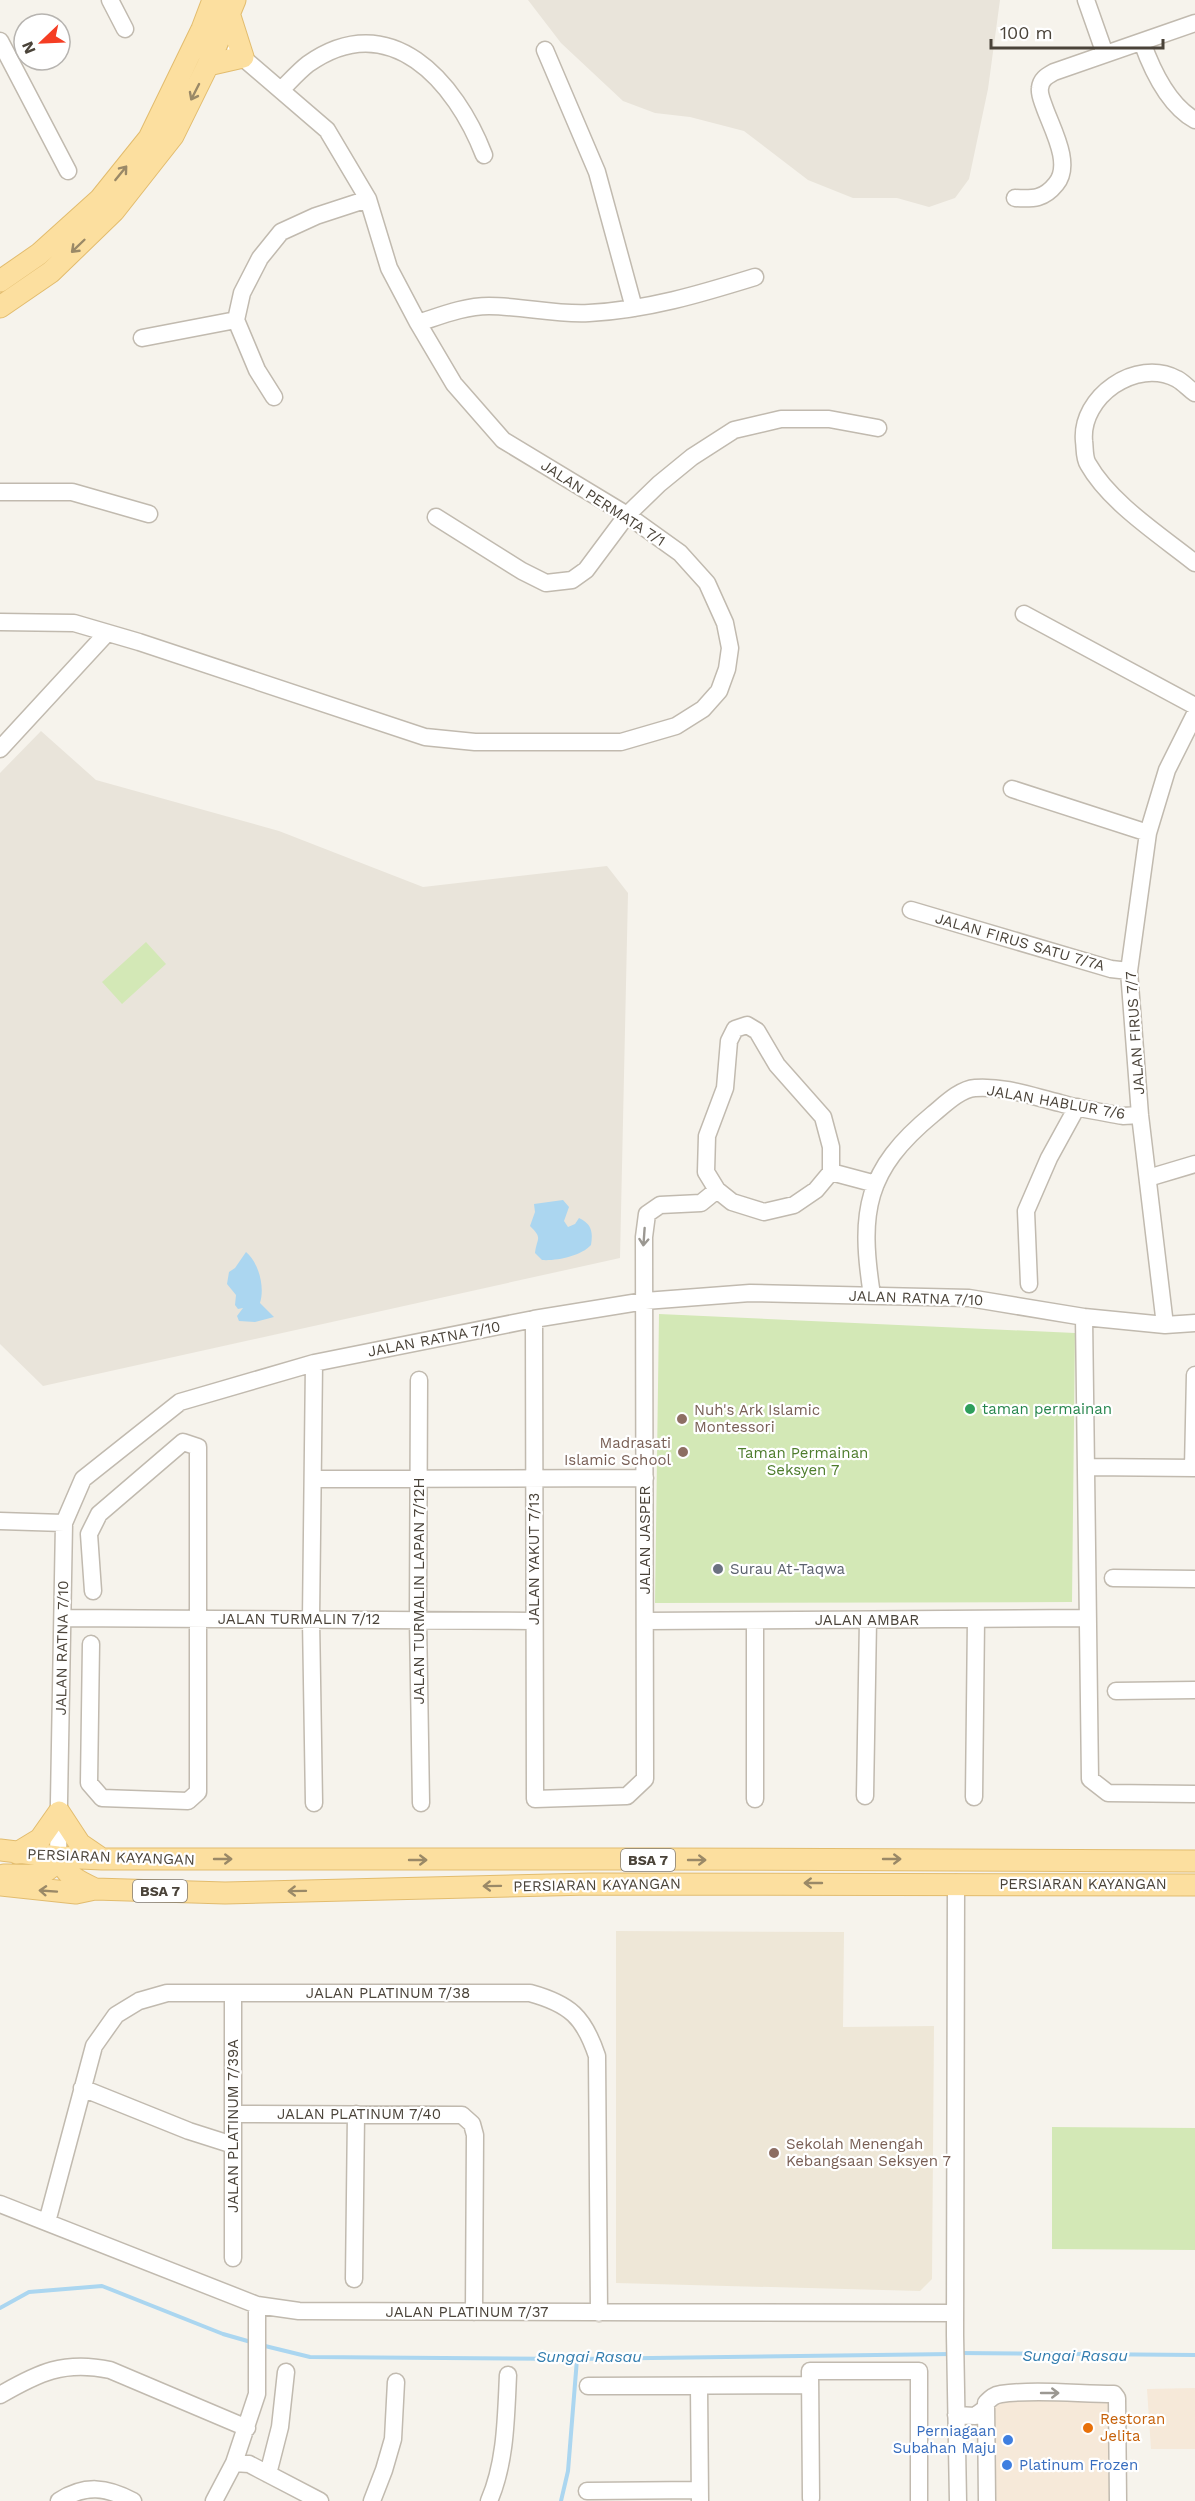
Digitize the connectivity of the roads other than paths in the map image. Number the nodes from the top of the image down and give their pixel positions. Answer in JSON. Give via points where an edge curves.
{"nodes":[{"id":1,"x":110,"y":0,"type":"edge"},
{"id":2,"x":1086,"y":0,"type":"edge"},
{"id":3,"x":226,"y":4,"type":"edge"},
{"id":4,"x":1195,"y":23,"type":"edge"},
{"id":5,"x":125,"y":29,"type":"dead end"},
{"id":6,"x":210,"y":34,"type":"junction"},
{"id":7,"x":0,"y":41,"type":"edge"},
{"id":8,"x":1142,"y":42,"type":"junction"},
{"id":9,"x":545,"y":50,"type":"dead end"},
{"id":10,"x":1105,"y":54,"type":"junction"},
{"id":11,"x":243,"y":57,"type":"junction"},
{"id":12,"x":208,"y":65,"type":"junction"},
{"id":13,"x":282,"y":89,"type":"junction"},
{"id":14,"x":1195,"y":120,"type":"edge"},
{"id":15,"x":484,"y":155,"type":"dead end"},
{"id":16,"x":68,"y":171,"type":"dead end"},
{"id":17,"x":1016,"y":198,"type":"dead end"},
{"id":18,"x":368,"y":199,"type":"junction"},
{"id":19,"x":755,"y":277,"type":"dead end"},
{"id":20,"x":0,"y":281,"type":"edge"},
{"id":21,"x":0,"y":307,"type":"edge"},
{"id":22,"x":634,"y":308,"type":"junction"},
{"id":23,"x":236,"y":320,"type":"junction"},
{"id":24,"x":418,"y":324,"type":"junction"},
{"id":25,"x":142,"y":338,"type":"dead end"},
{"id":26,"x":1195,"y":393,"type":"edge"},
{"id":27,"x":274,"y":398,"type":"dead end"},
{"id":28,"x":878,"y":428,"type":"dead end"},
{"id":29,"x":0,"y":492,"type":"edge"},
{"id":30,"x":149,"y":514,"type":"dead end"},
{"id":31,"x":627,"y":515,"type":"junction"},
{"id":32,"x":436,"y":517,"type":"dead end"},
{"id":33,"x":1195,"y":563,"type":"edge"},
{"id":34,"x":1024,"y":614,"type":"dead end"},
{"id":35,"x":0,"y":622,"type":"edge"},
{"id":36,"x":107,"y":633,"type":"junction"},
{"id":37,"x":1195,"y":706,"type":"edge"},
{"id":38,"x":1195,"y":714,"type":"edge"},
{"id":39,"x":0,"y":749,"type":"edge"},
{"id":40,"x":1012,"y":789,"type":"dead end"},
{"id":41,"x":1148,"y":832,"type":"junction"},
{"id":42,"x":911,"y":910,"type":"dead end"},
{"id":43,"x":1129,"y":971,"type":"junction"},
{"id":44,"x":1077,"y":1107,"type":"junction"},
{"id":45,"x":1140,"y":1115,"type":"junction"},
{"id":46,"x":1195,"y":1164,"type":"edge"},
{"id":47,"x":831,"y":1172,"type":"junction"},
{"id":48,"x":1148,"y":1178,"type":"junction"},
{"id":49,"x":876,"y":1184,"type":"junction"},
{"id":50,"x":717,"y":1190,"type":"junction"},
{"id":51,"x":1029,"y":1284,"type":"dead end"},
{"id":52,"x":872,"y":1295,"type":"junction"},
{"id":53,"x":645,"y":1301,"type":"junction"},
{"id":54,"x":1084,"y":1317,"type":"junction"},
{"id":55,"x":534,"y":1319,"type":"junction"},
{"id":56,"x":1195,"y":1323,"type":"edge"},
{"id":57,"x":1166,"y":1325,"type":"junction"},
{"id":58,"x":314,"y":1364,"type":"junction"},
{"id":59,"x":1195,"y":1375,"type":"edge"},
{"id":60,"x":419,"y":1380,"type":"dead end"},
{"id":61,"x":1087,"y":1467,"type":"junction"},
{"id":62,"x":1194,"y":1468,"type":"edge"},
{"id":63,"x":534,"y":1478,"type":"junction"},
{"id":64,"x":645,"y":1478,"type":"junction"},
{"id":65,"x":313,"y":1479,"type":"junction"},
{"id":66,"x":419,"y":1479,"type":"junction"},
{"id":67,"x":0,"y":1521,"type":"edge"},
{"id":68,"x":64,"y":1523,"type":"junction"},
{"id":69,"x":1113,"y":1578,"type":"dead end"},
{"id":70,"x":1195,"y":1579,"type":"edge"},
{"id":71,"x":93,"y":1591,"type":"dead end"},
{"id":72,"x":64,"y":1618,"type":"junction"},
{"id":73,"x":1088,"y":1618,"type":"junction"},
{"id":74,"x":198,"y":1619,"type":"junction"},
{"id":75,"x":311,"y":1619,"type":"junction"},
{"id":76,"x":418,"y":1620,"type":"junction"},
{"id":77,"x":868,"y":1620,"type":"junction"},
{"id":78,"x":976,"y":1620,"type":"junction"},
{"id":79,"x":534,"y":1621,"type":"junction"},
{"id":80,"x":645,"y":1621,"type":"junction"},
{"id":81,"x":755,"y":1621,"type":"junction"},
{"id":82,"x":92,"y":1644,"type":"dead end"},
{"id":83,"x":1195,"y":1690,"type":"edge"},
{"id":84,"x":1116,"y":1691,"type":"dead end"},
{"id":85,"x":645,"y":1779,"type":"joint"},
{"id":86,"x":1195,"y":1794,"type":"edge"},
{"id":87,"x":865,"y":1796,"type":"dead end"},
{"id":88,"x":974,"y":1797,"type":"dead end"},
{"id":89,"x":755,"y":1799,"type":"dead end"},
{"id":90,"x":314,"y":1803,"type":"dead end"},
{"id":91,"x":421,"y":1803,"type":"dead end"},
{"id":92,"x":59,"y":1812,"type":"junction"},
{"id":93,"x":9,"y":1852,"type":"edge"},
{"id":94,"x":58,"y":1857,"type":"junction"},
{"id":95,"x":102,"y":1859,"type":"junction"},
{"id":96,"x":1195,"y":1861,"type":"edge"},
{"id":97,"x":0,"y":1875,"type":"edge"},
{"id":98,"x":956,"y":1883,"type":"junction"},
{"id":99,"x":0,"y":1885,"type":"edge"},
{"id":100,"x":1195,"y":1885,"type":"edge"},
{"id":101,"x":95,"y":1889,"type":"junction"},
{"id":102,"x":233,"y":1995,"type":"junction"},
{"id":103,"x":82,"y":2088,"type":"junction"},
{"id":104,"x":233,"y":2114,"type":"junction"},
{"id":105,"x":356,"y":2114,"type":"junction"},
{"id":106,"x":233,"y":2145,"type":"junction"},
{"id":107,"x":0,"y":2204,"type":"edge"},
{"id":108,"x":47,"y":2222,"type":"junction"},
{"id":109,"x":233,"y":2258,"type":"dead end"},
{"id":110,"x":354,"y":2278,"type":"dead end"},
{"id":111,"x":257,"y":2305,"type":"junction"},
{"id":112,"x":474,"y":2312,"type":"junction"},
{"id":113,"x":599,"y":2313,"type":"junction"},
{"id":114,"x":955,"y":2313,"type":"junction"},
{"id":115,"x":286,"y":2372,"type":"dead end"},
{"id":116,"x":508,"y":2375,"type":"dead end"},
{"id":117,"x":810,"y":2378,"type":"junction"},
{"id":118,"x":396,"y":2382,"type":"dead end"},
{"id":119,"x":588,"y":2386,"type":"dead end"},
{"id":120,"x":699,"y":2386,"type":"junction"},
{"id":121,"x":0,"y":2395,"type":"edge"},
{"id":122,"x":986,"y":2408,"type":"junction"},
{"id":123,"x":956,"y":2418,"type":"junction"},
{"id":124,"x":247,"y":2428,"type":"junction"},
{"id":125,"x":986,"y":2433,"type":"junction"},
{"id":126,"x":234,"y":2463,"type":"junction"},
{"id":127,"x":268,"y":2474,"type":"junction"},
{"id":128,"x":587,"y":2491,"type":"dead end"},
{"id":129,"x":700,"y":2495,"type":"edge"},
{"id":130,"x":811,"y":2498,"type":"dead end"},
{"id":131,"x":59,"y":2501,"type":"edge"},
{"id":132,"x":133,"y":2501,"type":"edge"},
{"id":133,"x":214,"y":2501,"type":"edge"},
{"id":134,"x":320,"y":2501,"type":"edge"},
{"id":135,"x":372,"y":2501,"type":"edge"},
{"id":136,"x":489,"y":2501,"type":"edge"},
{"id":137,"x":919,"y":2501,"type":"edge"},
{"id":138,"x":958,"y":2501,"type":"edge"},
{"id":139,"x":987,"y":2501,"type":"edge"},
{"id":140,"x":1118,"y":2501,"type":"edge"}],
"edges":[{"from":1,"to":5,"type":"street"},
{"from":2,"to":10,"type":"street"},
{"from":3,"to":6,"type":"main road"},
{"from":3,"to":11,"type":"main road"},
{"from":4,"to":8,"type":"street"},
{"from":6,"to":11,"type":"street","name":"JALAN PERMATA 7/1"},
{"from":6,"to":12,"type":"main road"},
{"from":20,"to":6,"type":"main road","one_way":true,"via":[[39,254],[100,199],[149,138]]},
{"from":7,"to":16,"type":"street"},
{"from":8,"to":10,"type":"street"},
{"from":8,"to":14,"type":"street","via":[[1156,75],[1183,113]]},
{"from":9,"to":22,"type":"street","via":[[597,172]]},
{"from":10,"to":17,"type":"street","via":[[1044,77],[1039,92],[1062,157],[1062,172],[1041,198]]},
{"from":11,"to":12,"type":"main road"},
{"from":11,"to":13,"type":"street","name":"JALAN PERMATA 7/1"},
{"from":12,"to":21,"type":"main road","one_way":true,"via":[[173,136],[114,211],[51,272]]},
{"from":13,"to":15,"type":"street","via":[[308,64],[329,52],[353,44],[383,45],[412,57],[435,74],[473,126]]},
{"from":13,"to":18,"type":"street","name":"JALAN PERMATA 7/1","via":[[327,130]]},
{"from":18,"to":23,"type":"street","via":[[281,232],[260,258],[242,293]]},
{"from":18,"to":24,"type":"street","name":"JALAN PERMATA 7/1","via":[[389,268]]},
{"from":19,"to":22,"type":"street","via":[[686,299]]},
{"from":22,"to":24,"type":"street","via":[[588,314],[487,306],[453,311]]},
{"from":23,"to":25,"type":"street"},
{"from":23,"to":27,"type":"street","via":[[257,370]]},
{"from":24,"to":31,"type":"street","name":"JALAN PERMATA 7/1","via":[[454,384],[503,440]]},
{"from":26,"to":33,"type":"street","via":[[1177,378],[1158,374],[1115,383],[1097,398],[1083,429],[1086,462],[1109,492]]},
{"from":28,"to":31,"type":"street","via":[[829,419],[781,419],[734,430],[692,457]]},
{"from":29,"to":30,"type":"street","via":[[72,492]]},
{"from":31,"to":32,"type":"street","via":[[586,570],[572,580],[546,583]]},
{"from":31,"to":36,"type":"street","name":"JALAN PERMATA 7/1","via":[[680,553],[707,583],[730,648],[719,691],[703,709],[676,726],[621,742],[425,737]]},
{"from":34,"to":37,"type":"street"},
{"from":35,"to":36,"type":"street","name":"JALAN PERMATA 7/1","via":[[74,623]]},
{"from":36,"to":39,"type":"street"},
{"from":38,"to":41,"type":"street","name":"JALAN FIRUS 7/7","via":[[1167,770]]},
{"from":40,"to":41,"type":"street"},
{"from":41,"to":43,"type":"street","name":"JALAN FIRUS 7/7"},
{"from":42,"to":43,"type":"street","name":"JALAN FIRUS SATU 7/7A"},
{"from":43,"to":45,"type":"street","name":"JALAN FIRUS 7/7"},
{"from":44,"to":45,"type":"street","name":"JALAN HABLUR 7/6","via":[[1123,1116]]},
{"from":44,"to":49,"type":"street","name":"JALAN HABLUR 7/6","via":[[1028,1093],[972,1088],[948,1102],[900,1144],[880,1170]]},
{"from":44,"to":51,"type":"street","via":[[1026,1211]]},
{"from":45,"to":48,"type":"street","name":"JALAN FIRUS 7/7"},
{"from":46,"to":48,"type":"street"},
{"from":47,"to":49,"type":"street"},
{"from":47,"to":50,"type":"street","via":[[816,1190],[794,1205],[764,1212],[732,1202]]},
{"from":47,"to":50,"type":"street","via":[[831,1147],[823,1117],[777,1065],[757,1031],[747,1024],[735,1029],[729,1041],[724,1088],[706,1136],[706,1172]]},
{"from":48,"to":57,"type":"street","name":"JALAN FIRUS 7/7"},
{"from":49,"to":52,"type":"street","name":"JALAN HABLUR 7/6","via":[[866,1216],[866,1258]]},
{"from":50,"to":53,"type":"street","name":"JALAN JASPER","one_way":true,"via":[[701,1203],[660,1204],[647,1214]]},
{"from":52,"to":53,"type":"street","name":"JALAN RATNA 7/10","via":[[750,1293]]},
{"from":52,"to":54,"type":"street","name":"JALAN RATNA 7/10","via":[[969,1298]]},
{"from":53,"to":55,"type":"street","name":"JALAN RATNA 7/10"},
{"from":53,"to":64,"type":"street","name":"JALAN JASPER"},
{"from":54,"to":57,"type":"street","name":"JALAN RATNA 7/10"},
{"from":54,"to":61,"type":"street"},
{"from":55,"to":58,"type":"street","name":"JALAN RATNA 7/10"},
{"from":55,"to":63,"type":"street","name":"JALAN YAKUT 7/13"},
{"from":56,"to":57,"type":"street","name":"JALAN RATNA 7/10"},
{"from":58,"to":65,"type":"street"},
{"from":58,"to":68,"type":"street","name":"JALAN RATNA 7/10","via":[[180,1402],[83,1479]]},
{"from":59,"to":62,"type":"street"},
{"from":60,"to":66,"type":"street","name":"JALAN TURMALIN LAPAN 7/12H"},
{"from":61,"to":62,"type":"street"},
{"from":61,"to":73,"type":"street"},
{"from":63,"to":64,"type":"street"},
{"from":63,"to":66,"type":"street"},
{"from":63,"to":79,"type":"street","name":"JALAN YAKUT 7/13"},
{"from":64,"to":80,"type":"street","name":"JALAN JASPER"},
{"from":65,"to":66,"type":"street"},
{"from":65,"to":75,"type":"street"},
{"from":66,"to":76,"type":"street","name":"JALAN TURMALIN LAPAN 7/12H"},
{"from":67,"to":68,"type":"street"},
{"from":68,"to":72,"type":"street","name":"JALAN RATNA 7/10"},
{"from":69,"to":70,"type":"street"},
{"from":71,"to":74,"type":"street","via":[[89,1534],[99,1514],[183,1442],[198,1447]]},
{"from":72,"to":74,"type":"street","name":"JALAN TURMALIN 7/12"},
{"from":72,"to":92,"type":"street","name":"JALAN RATNA 7/10"},
{"from":73,"to":78,"type":"street","name":"JALAN AMBAR"},
{"from":73,"to":86,"type":"street","via":[[1090,1779],[1108,1793]]},
{"from":74,"to":75,"type":"street","name":"JALAN TURMALIN 7/12"},
{"from":74,"to":82,"type":"street","via":[[198,1792],[188,1801],[102,1798],[89,1783]]},
{"from":75,"to":76,"type":"street","name":"JALAN TURMALIN 7/12"},
{"from":75,"to":90,"type":"street"},
{"from":76,"to":79,"type":"street","name":"JALAN TURMALIN 7/12"},
{"from":76,"to":91,"type":"street","name":"JALAN TURMALIN LAPAN 7/12H"},
{"from":77,"to":78,"type":"street","name":"JALAN AMBAR"},
{"from":77,"to":81,"type":"street","name":"JALAN AMBAR"},
{"from":77,"to":87,"type":"street"},
{"from":78,"to":88,"type":"street"},
{"from":79,"to":85,"type":"street","name":"JALAN YAKUT 7/13","via":[[535,1799],[627,1796]]},
{"from":80,"to":81,"type":"street","name":"JALAN AMBAR"},
{"from":80,"to":85,"type":"street","name":"JALAN JASPER"},
{"from":81,"to":89,"type":"street"},
{"from":83,"to":84,"type":"street"},
{"from":92,"to":93,"type":"main road","via":[[40,1839]]},
{"from":92,"to":94,"type":"street","name":"JALAN RATNA 7/10"},
{"from":92,"to":95,"type":"main road","via":[[80,1844]]},
{"from":93,"to":94,"type":"main road","name":"PERSIARAN KAYANGAN","number":"BSA 7"},
{"from":94,"to":95,"type":"main road","name":"PERSIARAN KAYANGAN","number":"BSA 7"},
{"from":94,"to":97,"type":"main road","via":[[42,1875]]},
{"from":94,"to":101,"type":"main road","via":[[65,1872]]},
{"from":95,"to":96,"type":"main road","name":"PERSIARAN KAYANGAN","number":"BSA 7","one_way":true},
{"from":98,"to":100,"type":"main road","name":"PERSIARAN KAYANGAN","number":"BSA 7"},
{"from":98,"to":101,"type":"main road","name":"PERSIARAN KAYANGAN","number":"BSA 7","one_way":true,"via":[[590,1884],[225,1893]]},
{"from":98,"to":114,"type":"street"},
{"from":101,"to":99,"type":"main road","name":"PERSIARAN KAYANGAN","number":"BSA 7","one_way":true,"via":[[76,1893]]},
{"from":102,"to":103,"type":"street","name":"JALAN PLATINUM 7/38","via":[[167,1994],[139,2001],[116,2015],[94,2046]]},
{"from":102,"to":104,"type":"street","name":"JALAN PLATINUM 7/39A"},
{"from":102,"to":113,"type":"street","name":"JALAN PLATINUM 7/38","via":[[530,1993],[569,2008],[581,2020],[597,2056]]},
{"from":103,"to":106,"type":"street"},
{"from":103,"to":108,"type":"street","name":"JALAN PLATINUM 7/38"},
{"from":104,"to":105,"type":"street","name":"JALAN PLATINUM 7/40"},
{"from":104,"to":106,"type":"street","name":"JALAN PLATINUM 7/39A"},
{"from":105,"to":110,"type":"street"},
{"from":105,"to":112,"type":"street","name":"JALAN PLATINUM 7/40","via":[[449,2113],[462,2115],[472,2124]]},
{"from":106,"to":109,"type":"street","name":"JALAN PLATINUM 7/39A"},
{"from":107,"to":108,"type":"street","name":"JALAN PLATINUM 7/37"},
{"from":108,"to":111,"type":"street","name":"JALAN PLATINUM 7/37"},
{"from":111,"to":112,"type":"street","name":"JALAN PLATINUM 7/37","via":[[299,2311]]},
{"from":111,"to":124,"type":"street","via":[[257,2394]]},
{"from":112,"to":113,"type":"street","name":"JALAN PLATINUM 7/37"},
{"from":113,"to":114,"type":"street","name":"JALAN PLATINUM 7/37"},
{"from":114,"to":123,"type":"street"},
{"from":115,"to":127,"type":"street","via":[[280,2427]]},
{"from":116,"to":136,"type":"street","via":[[504,2437]]},
{"from":117,"to":120,"type":"street"},
{"from":117,"to":130,"type":"street"},
{"from":117,"to":137,"type":"street","via":[[919,2371]]},
{"from":118,"to":135,"type":"street","via":[[393,2439]]},
{"from":119,"to":120,"type":"street"},
{"from":120,"to":129,"type":"street"},
{"from":121,"to":124,"type":"street","via":[[49,2370],[90,2365]]},
{"from":122,"to":123,"type":"street","via":[[975,2416]]},
{"from":122,"to":125,"type":"street"},
{"from":122,"to":140,"type":"street","one_way":true,"via":[[986,2403],[1000,2394],[1114,2394]]},
{"from":123,"to":125,"type":"street","via":[[979,2425]]},
{"from":123,"to":138,"type":"street"},
{"from":124,"to":126,"type":"street"},
{"from":125,"to":139,"type":"street"},
{"from":126,"to":127,"type":"street","via":[[249,2464]]},
{"from":126,"to":133,"type":"street"},
{"from":127,"to":134,"type":"street"},
{"from":128,"to":129,"type":"street"},
{"from":131,"to":132,"type":"street","via":[[98,2489],[114,2491]]}]}
